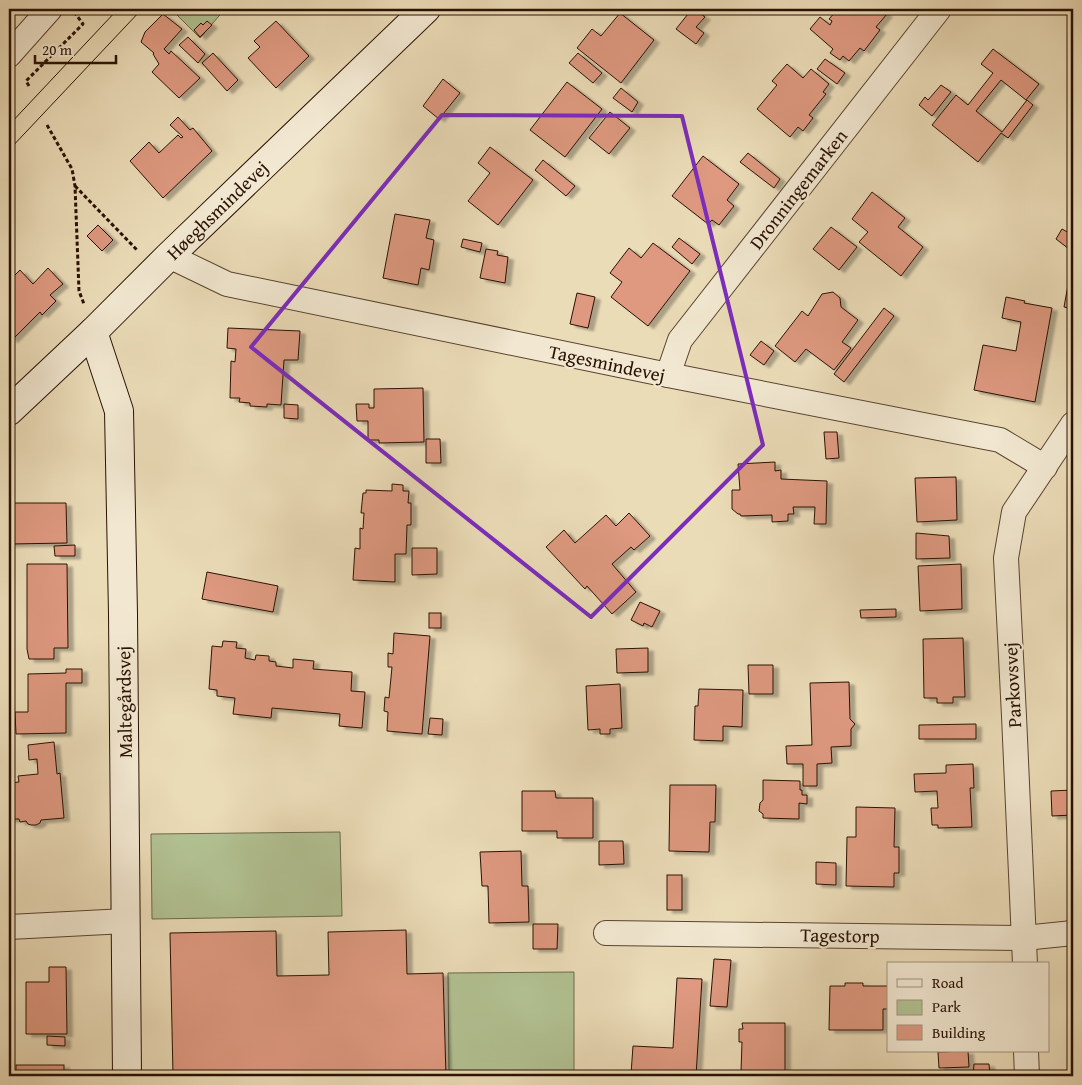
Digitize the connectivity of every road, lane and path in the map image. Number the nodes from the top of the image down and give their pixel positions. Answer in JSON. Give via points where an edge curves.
{"nodes":[{"id":1,"x":50,"y":9,"type":"edge"},
{"id":2,"x":72,"y":9,"type":"edge"},
{"id":3,"x":426,"y":9,"type":"edge"},
{"id":4,"x":940,"y":9,"type":"edge"},
{"id":5,"x":9,"y":55,"type":"edge"},
{"id":6,"x":28,"y":86,"type":"dead end"},
{"id":7,"x":47,"y":124,"type":"dead end"},
{"id":8,"x":75,"y":186,"type":"junction"},
{"id":9,"x":163,"y":262,"type":"junction"},
{"id":10,"x":93,"y":332,"type":"junction"},
{"id":11,"x":668,"y":376,"type":"junction"},
{"id":12,"x":9,"y":411,"type":"edge"},
{"id":13,"x":1073,"y":424,"type":"edge"},
{"id":14,"x":1045,"y":467,"type":"junction"},
{"id":15,"x":126,"y":921,"type":"junction"},
{"id":16,"x":9,"y":927,"type":"edge"},
{"id":17,"x":606,"y":933,"type":"dead end"},
{"id":18,"x":1073,"y":933,"type":"edge"},
{"id":19,"x":1024,"y":938,"type":"junction"},
{"id":20,"x":1024,"y":962,"type":"edge"},
{"id":21,"x":1026,"y":1052,"type":"edge"},
{"id":22,"x":128,"y":1076,"type":"edge"},
{"id":23,"x":1027,"y":1076,"type":"edge"}],
"edges":[{"from":1,"to":5,"type":"street"},
{"from":2,"to":6,"type":"path","via":[[83,24],[26,82]]},
{"from":3,"to":9,"type":"street","name":"Høeghsmindevej"},
{"from":4,"to":11,"type":"street","name":"Dronningemarken","via":[[680,340]]},
{"from":7,"to":8,"type":"path","via":[[72,168]]},
{"from":8,"to":9,"type":"path"},
{"from":8,"to":10,"type":"path","via":[[80,291]]},
{"from":9,"to":10,"type":"street","name":"Høeghsmindevej"},
{"from":9,"to":11,"type":"street","name":"Tagesmindevej","via":[[227,284]]},
{"from":10,"to":12,"type":"street","name":"Høeghsmindevej"},
{"from":10,"to":15,"type":"street","name":"Maltegårdsvej","via":[[119,412]]},
{"from":11,"to":14,"type":"street","name":"Tagesmindevej","via":[[1000,440]]},
{"from":13,"to":14,"type":"street","name":"Parkovsvej"},
{"from":14,"to":19,"type":"street","name":"Parkovsvej","via":[[1014,512],[1006,558]]},
{"from":15,"to":16,"type":"street"},
{"from":15,"to":22,"type":"street","name":"Maltegårdsvej"},
{"from":17,"to":19,"type":"street","name":"Tagestorp"},
{"from":18,"to":19,"type":"street","name":"Tagestorp"},
{"from":19,"to":20,"type":"street","name":"Parkovsvej"},
{"from":21,"to":23,"type":"street"}]}
